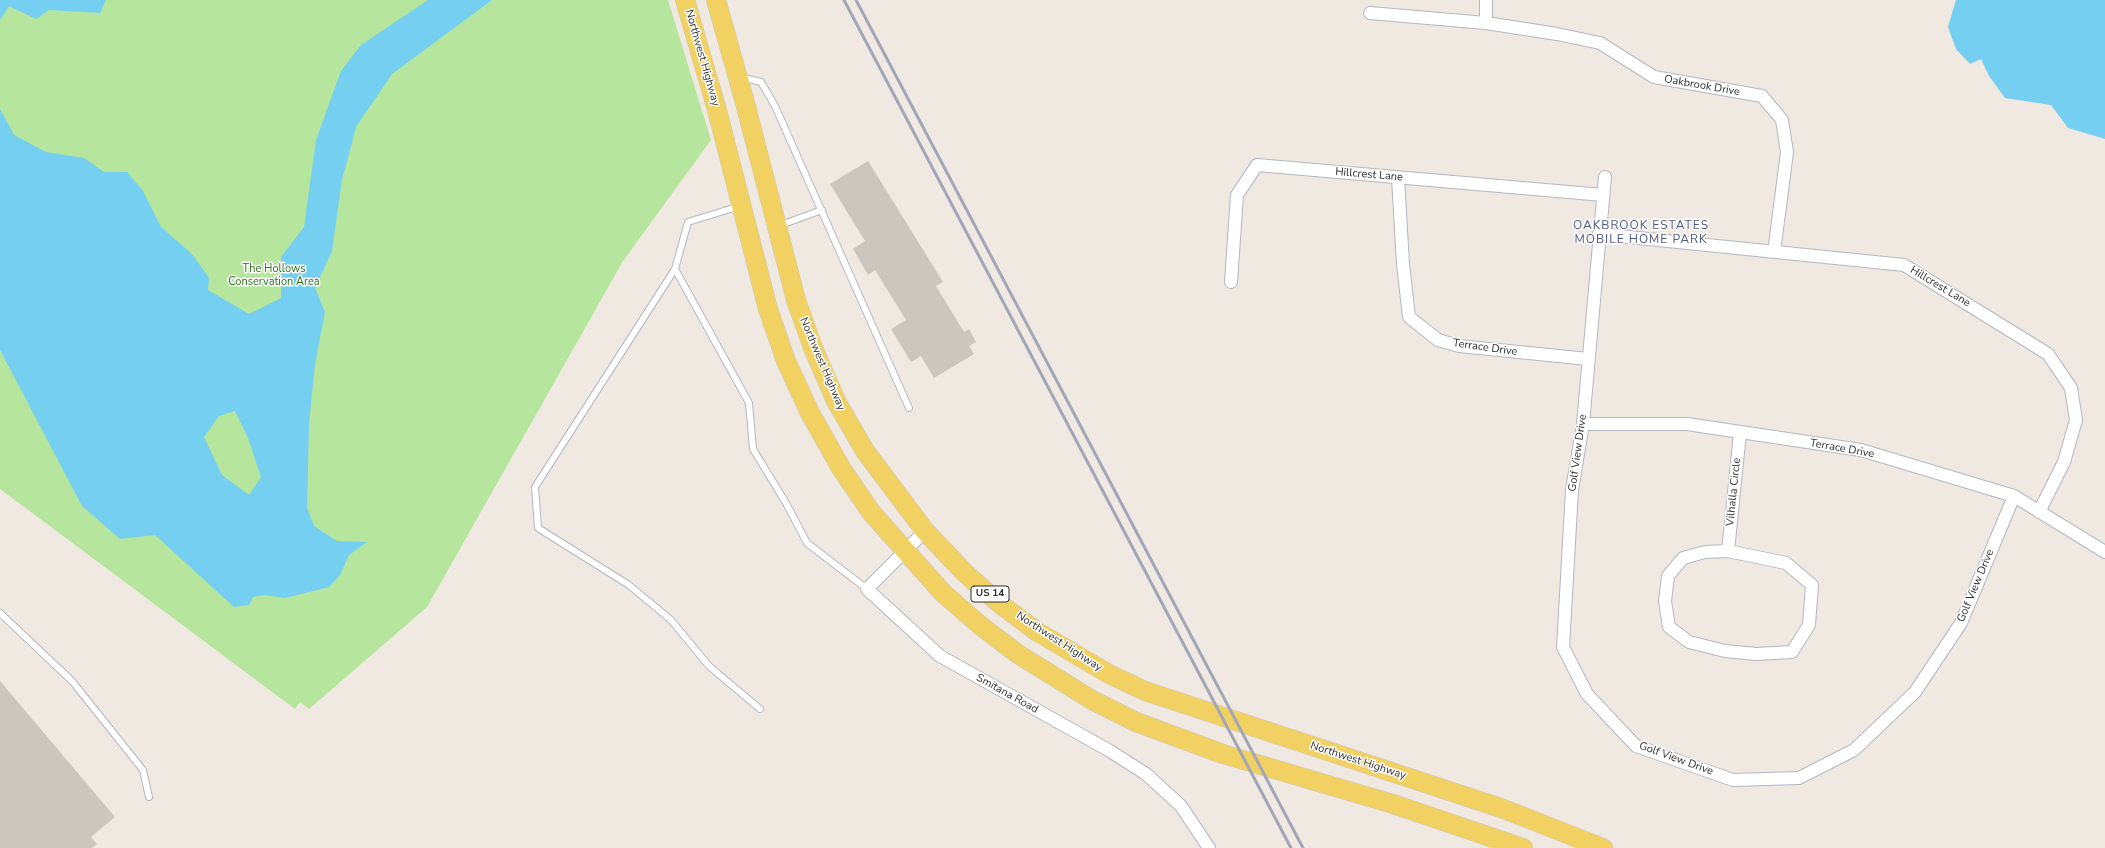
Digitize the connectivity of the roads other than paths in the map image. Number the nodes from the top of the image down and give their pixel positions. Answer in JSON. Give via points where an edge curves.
{"nodes":[{"id":1,"x":684,"y":0,"type":"edge"},
{"id":2,"x":716,"y":0,"type":"edge"},
{"id":3,"x":1486,"y":0,"type":"edge"},
{"id":4,"x":1370,"y":13,"type":"dead end"},
{"id":5,"x":1486,"y":24,"type":"junction"},
{"id":6,"x":738,"y":76,"type":"junction"},
{"id":7,"x":1605,"y":177,"type":"dead end"},
{"id":8,"x":1398,"y":178,"type":"junction"},
{"id":9,"x":1603,"y":195,"type":"junction"},
{"id":10,"x":742,"y":205,"type":"junction"},
{"id":11,"x":822,"y":210,"type":"junction"},
{"id":12,"x":777,"y":226,"type":"junction"},
{"id":13,"x":1599,"y":234,"type":"junction"},
{"id":14,"x":1774,"y":252,"type":"junction"},
{"id":15,"x":675,"y":269,"type":"junction"},
{"id":16,"x":1231,"y":282,"type":"dead end"},
{"id":17,"x":1588,"y":360,"type":"junction"},
{"id":18,"x":909,"y":408,"type":"dead end"},
{"id":19,"x":1583,"y":424,"type":"junction"},
{"id":20,"x":1740,"y":433,"type":"junction"},
{"id":21,"x":2014,"y":496,"type":"junction"},
{"id":22,"x":2039,"y":512,"type":"junction"},
{"id":23,"x":925,"y":531,"type":"junction"},
{"id":24,"x":904,"y":550,"type":"junction"},
{"id":25,"x":1728,"y":551,"type":"junction"},
{"id":26,"x":2105,"y":552,"type":"edge"},
{"id":27,"x":867,"y":589,"type":"junction"},
{"id":28,"x":0,"y":613,"type":"edge"},
{"id":29,"x":760,"y":709,"type":"dead end"},
{"id":30,"x":149,"y":797,"type":"dead end"},
{"id":31,"x":1208,"y":848,"type":"edge"},
{"id":32,"x":1523,"y":848,"type":"edge"},
{"id":33,"x":1603,"y":848,"type":"edge"}],
"edges":[{"from":1,"to":10,"type":"main road","name":"Northwest Highway","number":"US 14"},
{"from":2,"to":6,"type":"main road","name":"Northwest Highway","number":"US 14"},
{"from":3,"to":5,"type":"street"},
{"from":4,"to":5,"type":"street","name":"Oakbrook Drive"},
{"from":5,"to":14,"type":"street","name":"Oakbrook Drive","via":[[1600,43],[1654,77],[1762,96],[1782,120],[1787,152]]},
{"from":6,"to":11,"type":"lane","via":[[758,80],[768,92]]},
{"from":6,"to":12,"type":"main road","name":"Northwest Highway","number":"US 14"},
{"from":7,"to":9,"type":"street","name":"Golf View Drive"},
{"from":8,"to":9,"type":"street","name":"Hillcrest Lane"},
{"from":8,"to":16,"type":"street","name":"Hillcrest Lane","via":[[1257,165],[1237,195]]},
{"from":8,"to":17,"type":"street","name":"Terrace Drive","via":[[1409,317],[1438,340],[1459,346]]},
{"from":9,"to":13,"type":"street","name":"Golf View Drive"},
{"from":10,"to":15,"type":"lane","via":[[688,222]]},
{"from":10,"to":24,"type":"main road","name":"Northwest Highway","number":"US 14","via":[[768,309],[786,361],[841,468],[871,512]]},
{"from":11,"to":12,"type":"lane"},
{"from":11,"to":18,"type":"lane"},
{"from":12,"to":23,"type":"main road","name":"Northwest Highway","number":"US 14","via":[[796,300],[836,401],[865,451]]},
{"from":13,"to":14,"type":"street","name":"Hillcrest Lane"},
{"from":13,"to":17,"type":"street","name":"Golf View Drive"},
{"from":14,"to":22,"type":"street","name":"Hillcrest Lane","via":[[1904,265],[2048,354],[2071,388],[2076,420],[2064,462]]},
{"from":15,"to":27,"type":"lane","via":[[749,403],[753,449],[807,543]]},
{"from":15,"to":29,"type":"lane","via":[[535,487],[538,528],[629,585],[671,620],[709,666]]},
{"from":17,"to":19,"type":"street","name":"Golf View Drive"},
{"from":19,"to":20,"type":"street","name":"Terrace Drive","via":[[1687,424]]},
{"from":19,"to":21,"type":"street","name":"Golf View Drive","via":[[1572,490],[1563,647],[1587,694],[1636,746],[1733,780],[1799,778],[1854,750],[1915,692],[1961,623]]},
{"from":20,"to":21,"type":"street","name":"Terrace Drive","via":[[1861,450]]},
{"from":20,"to":25,"type":"street","name":"Vilhalla Circle"},
{"from":21,"to":22,"type":"street","name":"Terrace Drive"},
{"from":22,"to":26,"type":"street","name":"Terrace Drive"},
{"from":23,"to":24,"type":"street"},
{"from":23,"to":33,"type":"main road","name":"Northwest Highway","number":"US 14","via":[[977,583],[1036,631],[1109,674],[1145,691],[1501,808]]},
{"from":24,"to":27,"type":"street"},
{"from":24,"to":32,"type":"main road","name":"Northwest Highway","number":"US 14","via":[[943,593],[1018,654],[1092,700],[1136,722],[1223,754],[1393,804]]},
{"from":25,"to":25,"type":"street","via":[[1705,552],[1683,558],[1668,576],[1665,601],[1669,627],[1689,642],[1725,651],[1756,654],[1792,652],[1808,625],[1812,585],[1786,563]]},
{"from":27,"to":31,"type":"street","name":"Smitana Road","via":[[940,656],[1110,751],[1146,774],[1181,806]]},
{"from":28,"to":30,"type":"lane","via":[[72,681],[143,770]]}]}
